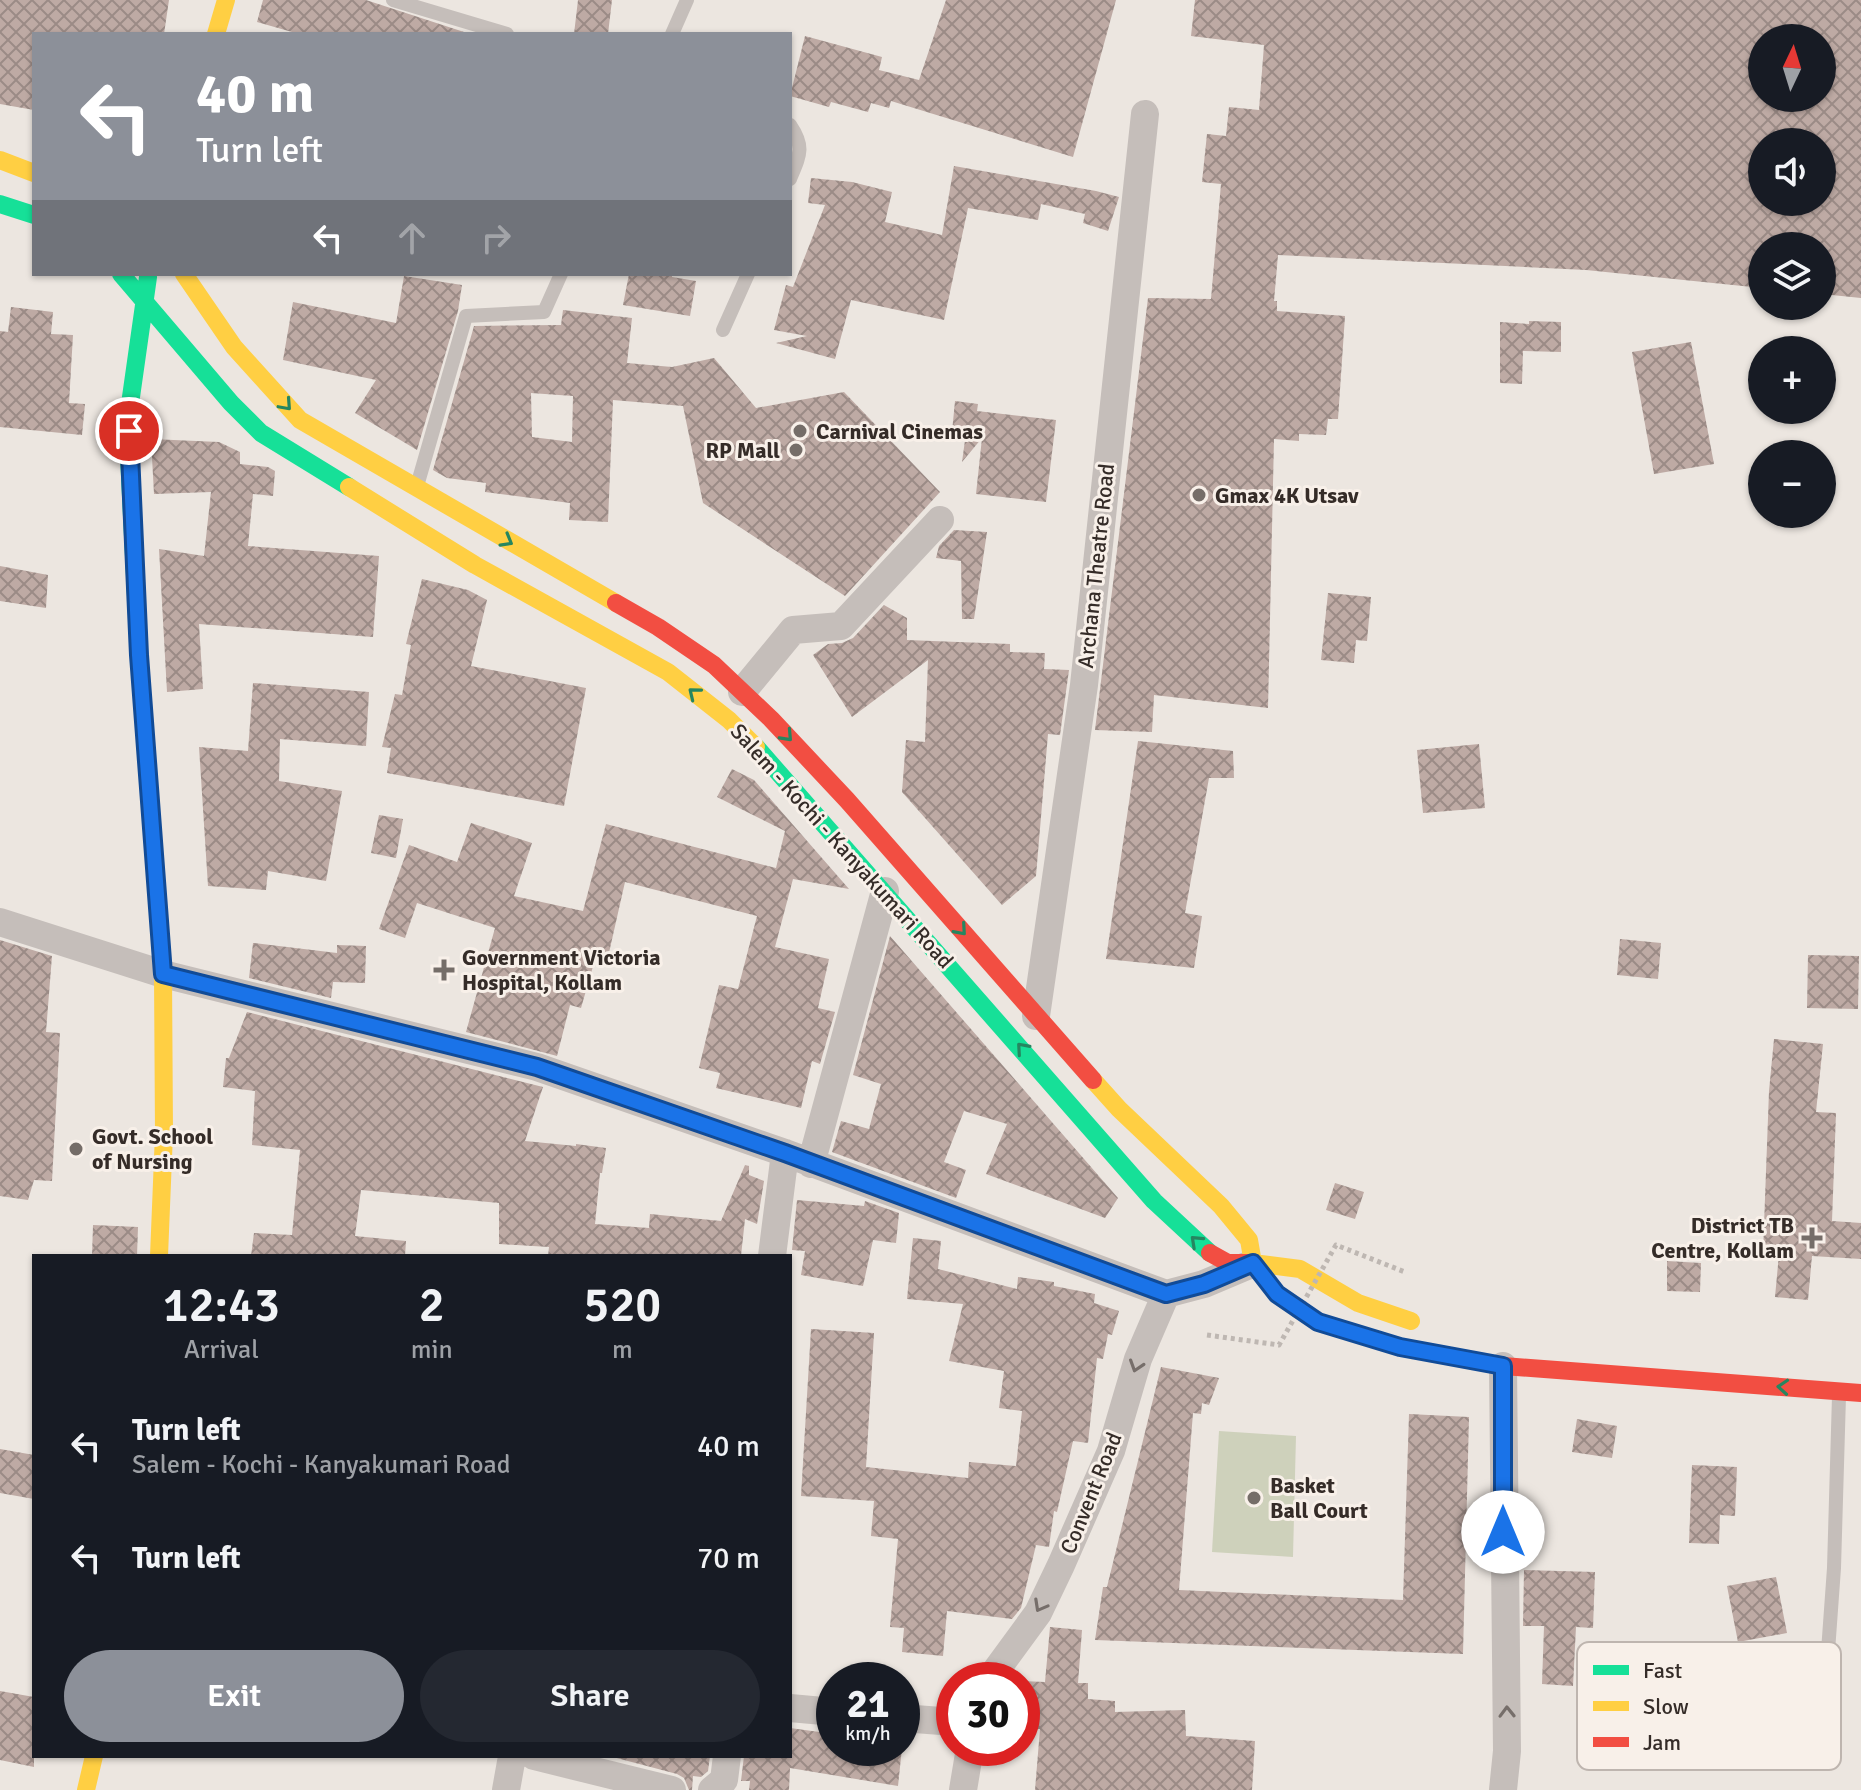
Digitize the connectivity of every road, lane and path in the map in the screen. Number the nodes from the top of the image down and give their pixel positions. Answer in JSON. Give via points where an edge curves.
{"nodes":[{"id":1,"x":226,"y":0,"type":"edge"},
{"id":2,"x":393,"y":0,"type":"edge"},
{"id":3,"x":687,"y":0,"type":"edge"},
{"id":4,"x":217,"y":32,"type":"edge"},
{"id":5,"x":500,"y":32,"type":"edge"},
{"id":6,"x":673,"y":32,"type":"edge"},
{"id":7,"x":1145,"y":114,"type":"dead end"},
{"id":8,"x":792,"y":128,"type":"edge"},
{"id":9,"x":0,"y":160,"type":"edge"},
{"id":10,"x":32,"y":172,"type":"edge"},
{"id":11,"x":792,"y":174,"type":"edge"},
{"id":12,"x":0,"y":204,"type":"edge"},
{"id":13,"x":32,"y":214,"type":"edge"},
{"id":14,"x":123,"y":276,"type":"edge"},
{"id":15,"x":148,"y":276,"type":"edge"},
{"id":16,"x":185,"y":276,"type":"edge"},
{"id":17,"x":560,"y":276,"type":"edge"},
{"id":18,"x":747,"y":276,"type":"edge"},
{"id":19,"x":215,"y":285,"type":"dead end"},
{"id":20,"x":144,"y":298,"type":"junction"},
{"id":21,"x":723,"y":330,"type":"dead end"},
{"id":22,"x":234,"y":347,"type":"junction"},
{"id":23,"x":416,"y":489,"type":"junction"},
{"id":24,"x":940,"y":520,"type":"dead end"},
{"id":25,"x":742,"y":692,"type":"junction"},
{"id":26,"x":885,"y":891,"type":"junction"},
{"id":27,"x":0,"y":922,"type":"edge"},
{"id":28,"x":163,"y":974,"type":"junction"},
{"id":29,"x":1036,"y":1016,"type":"junction"},
{"id":30,"x":798,"y":1158,"type":"junction"},
{"id":31,"x":159,"y":1254,"type":"edge"},
{"id":32,"x":773,"y":1254,"type":"edge"},
{"id":33,"x":1253,"y":1263,"type":"junction"},
{"id":34,"x":1405,"y":1272,"type":"dead end"},
{"id":35,"x":1317,"y":1279,"type":"junction"},
{"id":36,"x":1166,"y":1294,"type":"junction"},
{"id":37,"x":1300,"y":1310,"type":"junction"},
{"id":38,"x":1432,"y":1327,"type":"dead end"},
{"id":39,"x":1207,"y":1335,"type":"dead end"},
{"id":40,"x":1559,"y":1351,"type":"dead end"},
{"id":41,"x":1724,"y":1364,"type":"dead end"},
{"id":42,"x":1503,"y":1366,"type":"junction"},
{"id":43,"x":1839,"y":1391,"type":"junction"},
{"id":44,"x":1861,"y":1393,"type":"edge"},
{"id":45,"x":1829,"y":1642,"type":"edge"},
{"id":46,"x":1002,"y":1662,"type":"edge"},
{"id":47,"x":792,"y":1708,"type":"edge"},
{"id":48,"x":816,"y":1710,"type":"edge"},
{"id":49,"x":94,"y":1758,"type":"edge"},
{"id":50,"x":514,"y":1758,"type":"edge"},
{"id":51,"x":542,"y":1758,"type":"edge"},
{"id":52,"x":727,"y":1758,"type":"edge"},
{"id":53,"x":967,"y":1766,"type":"edge"},
{"id":54,"x":86,"y":1790,"type":"edge"},
{"id":55,"x":506,"y":1790,"type":"edge"},
{"id":56,"x":672,"y":1790,"type":"edge"},
{"id":57,"x":712,"y":1790,"type":"edge"},
{"id":58,"x":963,"y":1790,"type":"edge"},
{"id":59,"x":1503,"y":1790,"type":"edge"}],
"edges":[{"from":1,"to":4,"type":"main road"},
{"from":2,"to":5,"type":"lane"},
{"from":3,"to":6,"type":"lane"},
{"from":7,"to":29,"type":"street","name":"Archana Theatre Road","via":[[1084,685]]},
{"from":8,"to":11,"type":"lane","via":[[800,156]]},
{"from":9,"to":10,"type":"main road"},
{"from":12,"to":13,"type":"main road"},
{"from":14,"to":20,"type":"main road","name":"Salem - Kochi - Kanyakumari Road"},
{"from":15,"to":20,"type":"main road"},
{"from":16,"to":22,"type":"main road","name":"Salem - Kochi - Kanyakumari Road"},
{"from":17,"to":23,"type":"lane","via":[[544,312],[466,316]]},
{"from":18,"to":21,"type":"lane"},
{"from":19,"to":22,"type":"main road"},
{"from":26,"to":20,"type":"main road","name":"Salem - Kochi - Kanyakumari Road","one_way":true,"via":[[769,759],[668,672],[475,565],[261,433]]},
{"from":20,"to":28,"type":"main road","via":[[129,457]]},
{"from":22,"to":23,"type":"main road","name":"Salem - Kochi - Kanyakumari Road","one_way":true,"via":[[300,420]]},
{"from":23,"to":25,"type":"main road","name":"Salem - Kochi - Kanyakumari Road","one_way":true,"via":[[658,627],[714,665]]},
{"from":24,"to":25,"type":"street","via":[[841,626],[793,630]]},
{"from":25,"to":29,"type":"main road","name":"Salem - Kochi - Kanyakumari Road","one_way":true,"via":[[847,800]]},
{"from":26,"to":30,"type":"street"},
{"from":33,"to":26,"type":"main road","name":"Salem - Kochi - Kanyakumari Road","one_way":true,"via":[[1228,1263],[1205,1250],[1154,1201]]},
{"from":27,"to":28,"type":"street"},
{"from":28,"to":30,"type":"street","via":[[537,1067]]},
{"from":28,"to":31,"type":"main road"},
{"from":29,"to":33,"type":"main road","name":"Salem - Kochi - Kanyakumari Road","via":[[1119,1109],[1221,1206],[1249,1240]]},
{"from":30,"to":32,"type":"street"},
{"from":30,"to":36,"type":"street"},
{"from":33,"to":35,"type":"main road","name":"Salem - Kochi - Kanyakumari Road","via":[[1300,1269]]},
{"from":33,"to":36,"type":"street"},
{"from":33,"to":37,"type":"main road","name":"Salem - Kochi - Kanyakumari Road","via":[[1277,1294]]},
{"from":34,"to":35,"type":"path","bridge":true,"via":[[1336,1245]]},
{"from":35,"to":37,"type":"path","bridge":true},
{"from":35,"to":38,"type":"main road","name":"Salem - Kochi - Kanyakumari Road","via":[[1358,1303]]},
{"from":36,"to":46,"type":"street","name":"Convent Road","one_way":true,"via":[[1138,1359],[1111,1451],[1061,1565],[1038,1613]]},
{"from":37,"to":39,"type":"path","bridge":true,"via":[[1279,1345]]},
{"from":37,"to":42,"type":"main road","name":"Salem - Kochi - Kanyakumari Road","via":[[1318,1322],[1400,1347]]},
{"from":40,"to":41,"type":"main road"},
{"from":43,"to":42,"type":"main road","name":"Salem - Kochi - Kanyakumari Road","one_way":true},
{"from":59,"to":42,"type":"street","one_way":true},
{"from":43,"to":44,"type":"main road","name":"Salem - Kochi - Kanyakumari Road"},
{"from":43,"to":45,"type":"lane"},
{"from":47,"to":48,"type":"street"},
{"from":49,"to":54,"type":"main road"},
{"from":50,"to":55,"type":"street"},
{"from":51,"to":56,"type":"street"},
{"from":52,"to":57,"type":"street","via":[[724,1780]]},
{"from":53,"to":58,"type":"street"}]}
